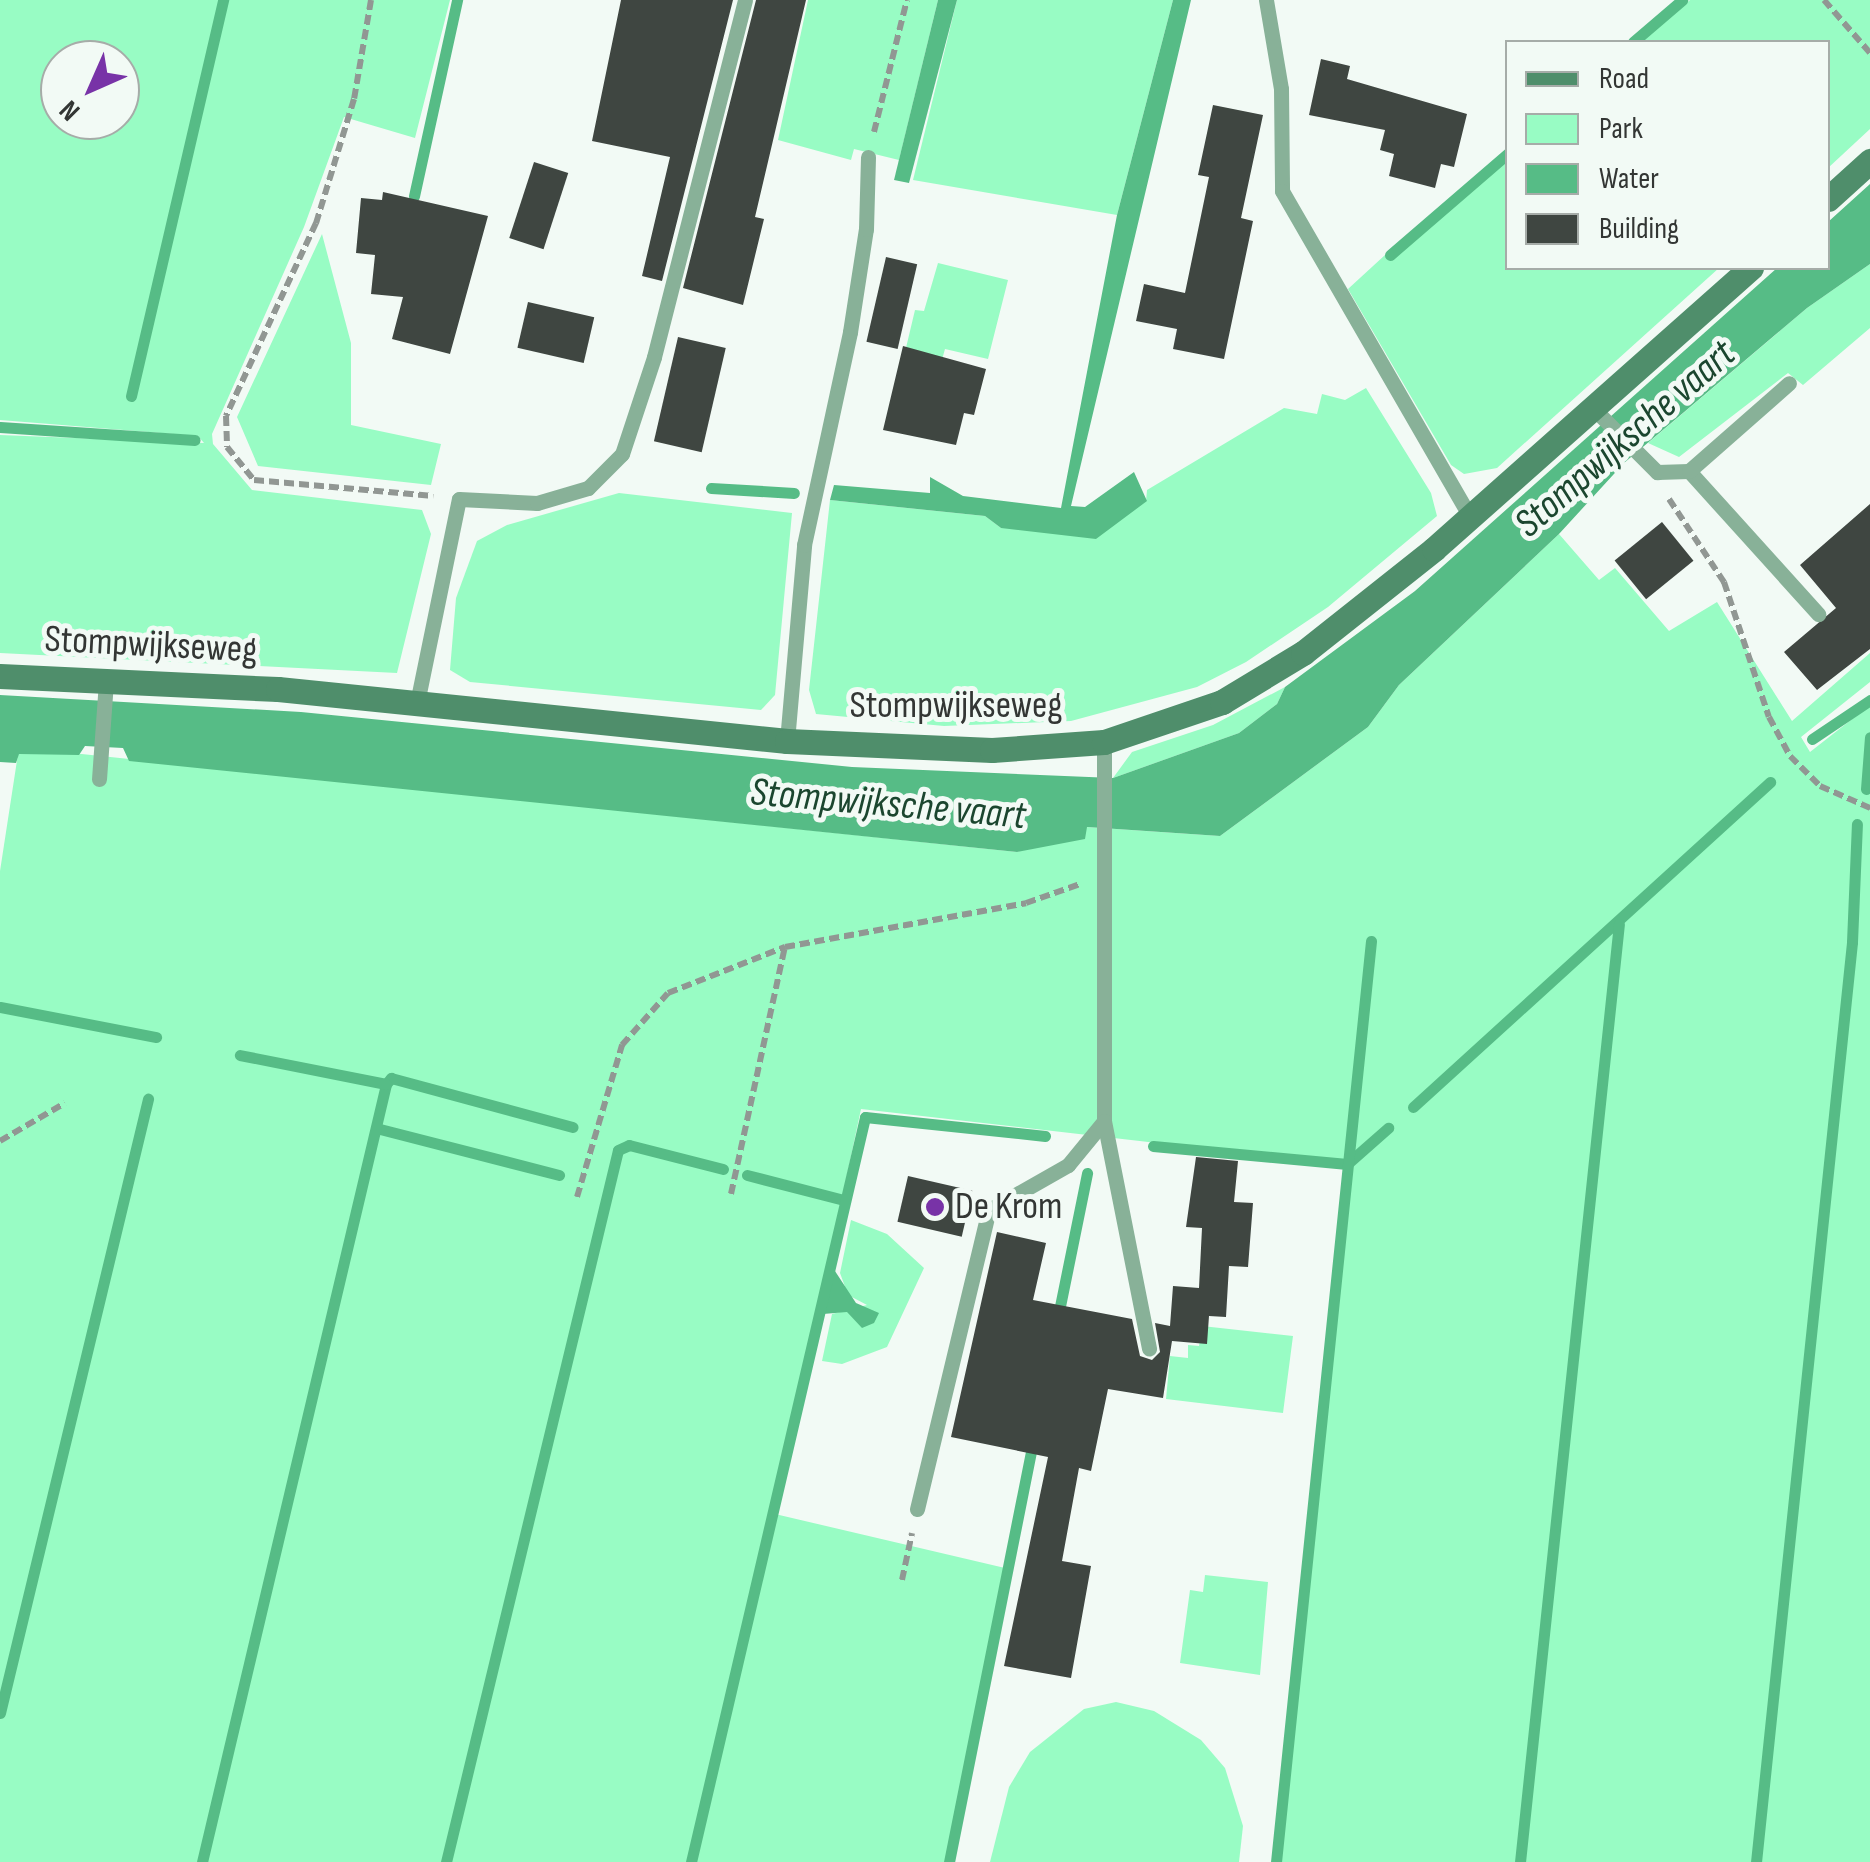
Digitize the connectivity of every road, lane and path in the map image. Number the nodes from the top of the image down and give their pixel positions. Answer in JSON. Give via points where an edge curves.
{"nodes":[{"id":1,"x":370,"y":0,"type":"edge"},
{"id":2,"x":745,"y":0,"type":"edge"},
{"id":3,"x":906,"y":0,"type":"edge"},
{"id":4,"x":1266,"y":0,"type":"edge"},
{"id":5,"x":1824,"y":0,"type":"edge"},
{"id":6,"x":1870,"y":53,"type":"edge"},
{"id":7,"x":868,"y":157,"type":"joint"},
{"id":8,"x":1870,"y":161,"type":"edge"},
{"id":9,"x":1830,"y":197,"type":"edge"},
{"id":10,"x":1748,"y":270,"type":"edge"},
{"id":11,"x":1789,"y":383,"type":"dead end"},
{"id":12,"x":1598,"y":412,"type":"junction"},
{"id":13,"x":1689,"y":471,"type":"junction"},
{"id":14,"x":1657,"y":472,"type":"junction"},
{"id":15,"x":460,"y":499,"type":"junction"},
{"id":16,"x":1470,"y":516,"type":"junction"},
{"id":17,"x":1818,"y":614,"type":"dead end"},
{"id":18,"x":0,"y":676,"type":"edge"},
{"id":19,"x":106,"y":689,"type":"junction"},
{"id":20,"x":417,"y":704,"type":"junction"},
{"id":21,"x":788,"y":741,"type":"junction"},
{"id":22,"x":1104,"y":742,"type":"junction"},
{"id":23,"x":100,"y":778,"type":"dead end"},
{"id":24,"x":1870,"y":808,"type":"edge"},
{"id":25,"x":1100,"y":878,"type":"junction"},
{"id":26,"x":786,"y":947,"type":"junction"},
{"id":27,"x":66,"y":1103,"type":"dead end"},
{"id":28,"x":1104,"y":1122,"type":"junction"},
{"id":29,"x":0,"y":1141,"type":"edge"},
{"id":30,"x":731,"y":1194,"type":"dead end"},
{"id":31,"x":577,"y":1197,"type":"dead end"},
{"id":32,"x":1149,"y":1349,"type":"dead end"},
{"id":33,"x":916,"y":1508,"type":"joint"},
{"id":34,"x":902,"y":1580,"type":"dead end"}],
"edges":[{"from":1,"to":15,"type":"path","via":[[354,99],[316,223],[226,416],[227,448],[254,480]]},
{"from":2,"to":15,"type":"lane","via":[[654,358],[622,454],[588,488],[537,502]]},
{"from":3,"to":7,"type":"path"},
{"from":4,"to":16,"type":"lane","via":[[1281,89],[1282,191]]},
{"from":5,"to":6,"type":"path"},
{"from":7,"to":21,"type":"lane","via":[[855,298],[804,545]]},
{"from":8,"to":9,"type":"street"},
{"from":10,"to":12,"type":"street","name":"Stompwijkseweg"},
{"from":11,"to":13,"type":"lane"},
{"from":12,"to":14,"type":"lane"},
{"from":12,"to":16,"type":"street","name":"Stompwijkseweg"},
{"from":13,"to":14,"type":"lane"},
{"from":13,"to":17,"type":"lane"},
{"from":14,"to":24,"type":"path","via":[[1724,582],[1769,717],[1790,756],[1820,786]]},
{"from":15,"to":20,"type":"lane"},
{"from":16,"to":22,"type":"street","name":"Stompwijkseweg","via":[[1262,680],[1180,720]]},
{"from":18,"to":19,"type":"street","name":"Stompwijkseweg"},
{"from":19,"to":20,"type":"street","name":"Stompwijkseweg"},
{"from":19,"to":23,"type":"lane"},
{"from":20,"to":21,"type":"street","name":"Stompwijkseweg"},
{"from":21,"to":22,"type":"street","name":"Stompwijkseweg","via":[[992,750]]},
{"from":22,"to":25,"type":"lane"},
{"from":25,"to":26,"type":"path","via":[[1026,903]]},
{"from":25,"to":28,"type":"lane"},
{"from":26,"to":30,"type":"path"},
{"from":26,"to":31,"type":"path","via":[[668,993],[622,1045]]},
{"from":27,"to":29,"type":"path"},
{"from":28,"to":32,"type":"lane"},
{"from":28,"to":33,"type":"lane","via":[[1068,1164],[989,1210]]},
{"from":33,"to":34,"type":"path"}]}
